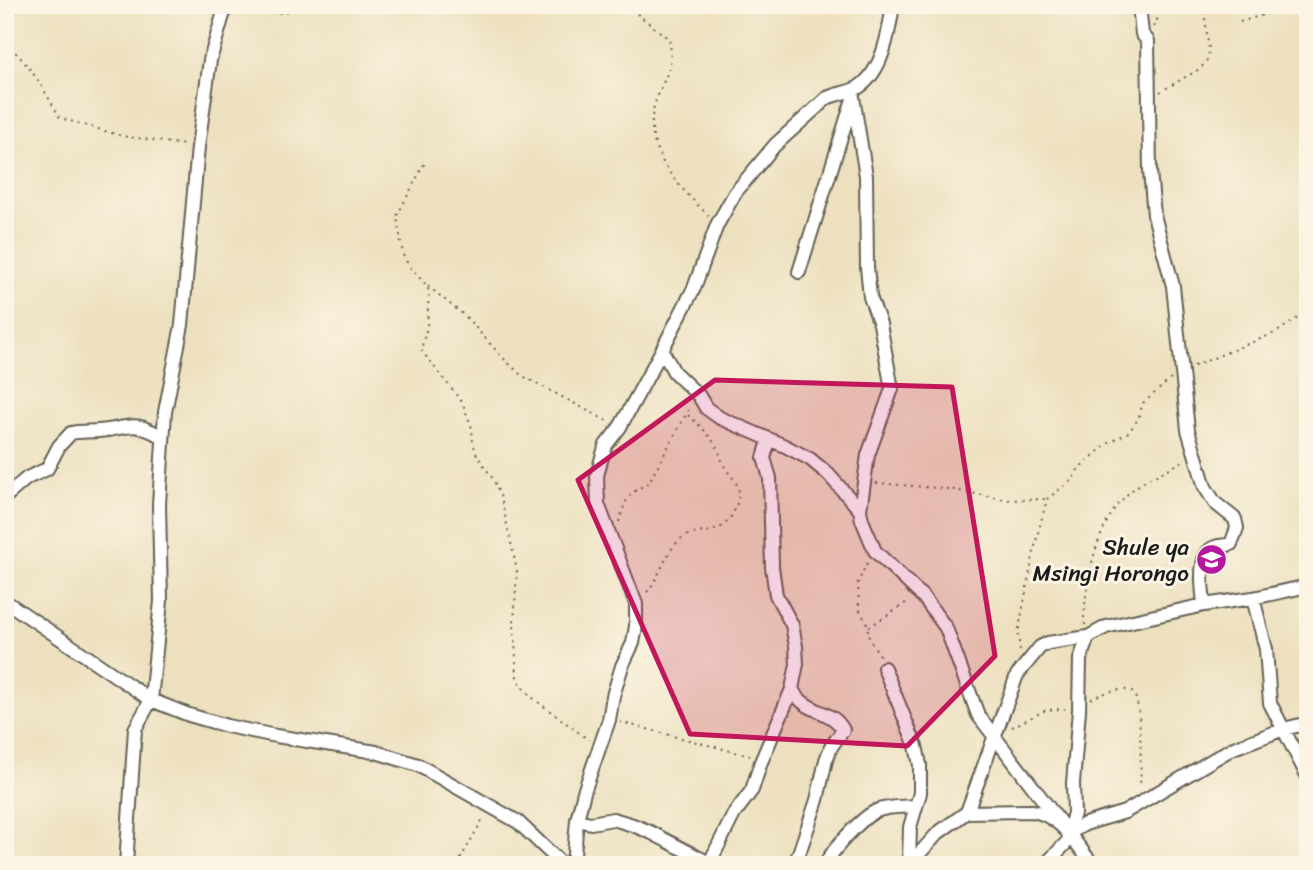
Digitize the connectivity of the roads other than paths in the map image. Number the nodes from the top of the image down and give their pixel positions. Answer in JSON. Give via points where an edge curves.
{"nodes":[{"id":1,"x":893,"y":5,"type":"edge"},
{"id":2,"x":1139,"y":5,"type":"edge"},
{"id":3,"x":226,"y":6,"type":"edge"},
{"id":4,"x":852,"y":94,"type":"junction"},
{"id":5,"x":799,"y":272,"type":"dead end"},
{"id":6,"x":662,"y":350,"type":"junction"},
{"id":7,"x":163,"y":437,"type":"junction"},
{"id":8,"x":769,"y":440,"type":"junction"},
{"id":9,"x":5,"y":497,"type":"edge"},
{"id":10,"x":860,"y":510,"type":"junction"},
{"id":11,"x":1308,"y":586,"type":"edge"},
{"id":12,"x":1253,"y":598,"type":"junction"},
{"id":13,"x":5,"y":601,"type":"edge"},
{"id":14,"x":1204,"y":605,"type":"junction"},
{"id":15,"x":1088,"y":637,"type":"junction"},
{"id":16,"x":884,"y":668,"type":"road end"},
{"id":17,"x":792,"y":689,"type":"junction"},
{"id":18,"x":151,"y":699,"type":"junction"},
{"id":19,"x":1308,"y":723,"type":"edge"},
{"id":20,"x":1284,"y":729,"type":"junction"},
{"id":21,"x":996,"y":734,"type":"junction"},
{"id":22,"x":1308,"y":777,"type":"edge"},
{"id":23,"x":916,"y":806,"type":"junction"},
{"id":24,"x":967,"y":812,"type":"junction"},
{"id":25,"x":578,"y":820,"type":"junction"},
{"id":26,"x":1067,"y":832,"type":"junction"},
{"id":27,"x":711,"y":863,"type":"edge"},
{"id":28,"x":126,"y":865,"type":"edge"},
{"id":29,"x":563,"y":865,"type":"edge"},
{"id":30,"x":573,"y":865,"type":"edge"},
{"id":31,"x":795,"y":865,"type":"edge"},
{"id":32,"x":825,"y":865,"type":"edge"},
{"id":33,"x":1045,"y":865,"type":"edge"},
{"id":34,"x":1093,"y":865,"type":"edge"}],
"edges":[{"from":1,"to":4,"type":"street","via":[[882,53]]},
{"from":2,"to":14,"type":"street","via":[[1142,34],[1148,41],[1154,215],[1173,286],[1188,429],[1209,494],[1235,519],[1237,528],[1231,544],[1214,547],[1205,556]]},
{"from":3,"to":7,"type":"street","via":[[210,61],[189,264]]},
{"from":4,"to":5,"type":"street"},
{"from":4,"to":6,"type":"street","via":[[836,93],[827,99],[775,145],[735,193]]},
{"from":4,"to":10,"type":"street","via":[[866,176],[870,297],[892,389],[868,455]]},
{"from":6,"to":8,"type":"street","via":[[674,372],[706,408]]},
{"from":6,"to":25,"type":"street","via":[[606,445],[597,476],[598,504],[636,604],[636,626]]},
{"from":7,"to":9,"type":"street","via":[[131,425],[71,432],[47,469]]},
{"from":7,"to":18,"type":"street","via":[[161,601]]},
{"from":8,"to":10,"type":"street","via":[[810,460]]},
{"from":8,"to":17,"type":"street","via":[[764,458],[770,478],[774,582],[796,646]]},
{"from":10,"to":21,"type":"street","via":[[875,551],[920,593],[946,628],[978,715]]},
{"from":11,"to":12,"type":"street"},
{"from":12,"to":14,"type":"street"},
{"from":12,"to":20,"type":"street","via":[[1266,649],[1270,703]]},
{"from":13,"to":18,"type":"street"},
{"from":14,"to":15,"type":"street","via":[[1106,627]]},
{"from":15,"to":21,"type":"street","via":[[1048,643],[1035,652],[1021,668]]},
{"from":15,"to":26,"type":"street","via":[[1080,659],[1074,813]]},
{"from":16,"to":23,"type":"street","via":[[916,746],[920,788]]},
{"from":17,"to":27,"type":"street","via":[[752,790],[734,814]]},
{"from":17,"to":31,"type":"street","via":[[800,702],[831,717],[843,730],[826,760]]},
{"from":18,"to":28,"type":"street","via":[[135,729]]},
{"from":18,"to":29,"type":"street","via":[[227,726],[376,752],[418,765],[518,822]]},
{"from":19,"to":20,"type":"street"},
{"from":20,"to":22,"type":"street"},
{"from":20,"to":26,"type":"street","via":[[1231,749],[1116,816]]},
{"from":21,"to":24,"type":"street"},
{"from":21,"to":26,"type":"street"},
{"from":23,"to":24,"type":"street","via":[[909,865]]},
{"from":23,"to":32,"type":"street","via":[[871,814],[839,844]]},
{"from":24,"to":26,"type":"street","via":[[1032,811]]},
{"from":25,"to":27,"type":"street","via":[[591,824],[613,819]]},
{"from":25,"to":30,"type":"street"},
{"from":26,"to":33,"type":"street"},
{"from":26,"to":34,"type":"street"}]}
